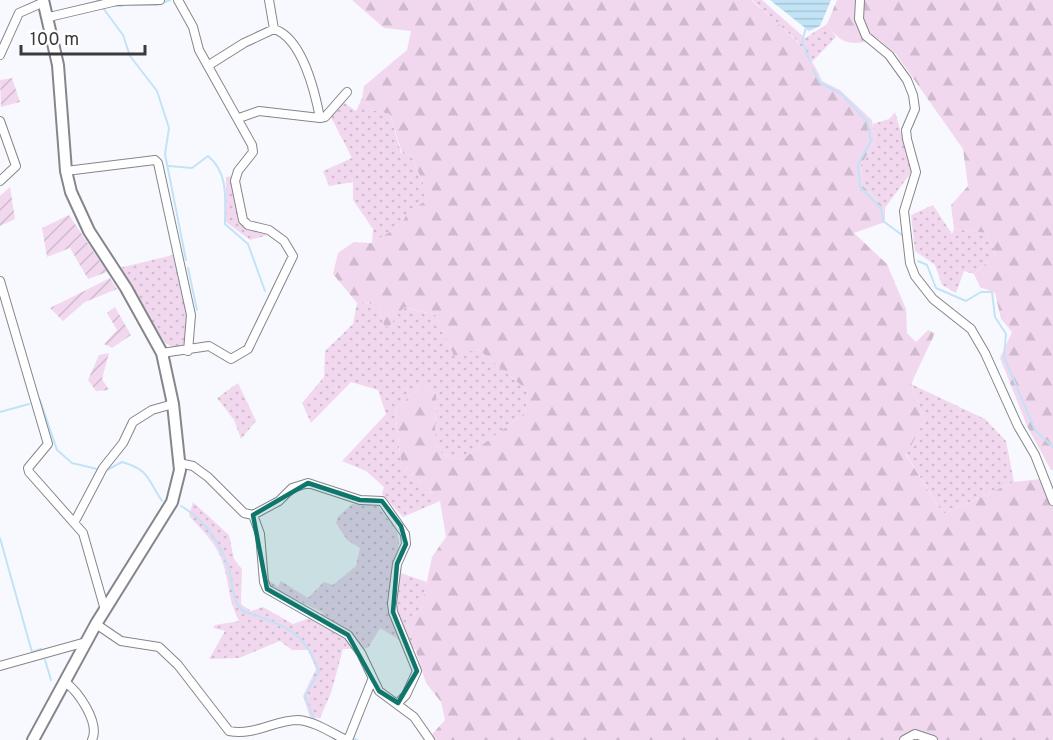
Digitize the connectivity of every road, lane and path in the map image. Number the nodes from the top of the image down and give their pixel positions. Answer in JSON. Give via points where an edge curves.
{"nodes":[{"id":1,"x":159,"y":0,"type":"edge"},
{"id":2,"x":178,"y":0,"type":"edge"},
{"id":3,"x":269,"y":0,"type":"edge"},
{"id":4,"x":860,"y":0,"type":"edge"},
{"id":5,"x":44,"y":1,"type":"edge"},
{"id":6,"x":49,"y":17,"type":"junction"},
{"id":7,"x":274,"y":30,"type":"junction"},
{"id":8,"x":0,"y":55,"type":"edge"},
{"id":9,"x":209,"y":64,"type":"junction"},
{"id":10,"x":347,"y":92,"type":"dead end"},
{"id":11,"x":239,"y":118,"type":"junction"},
{"id":12,"x":320,"y":118,"type":"junction"},
{"id":13,"x":0,"y":121,"type":"edge"},
{"id":14,"x":66,"y":171,"type":"junction"},
{"id":15,"x":0,"y":182,"type":"edge"},
{"id":16,"x":0,"y":281,"type":"edge"},
{"id":17,"x":188,"y":351,"type":"junction"},
{"id":18,"x":162,"y":353,"type":"junction"},
{"id":19,"x":173,"y":404,"type":"junction"},
{"id":20,"x":179,"y":463,"type":"junction"},
{"id":21,"x":1053,"y":501,"type":"edge"},
{"id":22,"x":253,"y":515,"type":"junction"},
{"id":23,"x":74,"y":523,"type":"junction"},
{"id":24,"x":105,"y":610,"type":"junction"},
{"id":25,"x":96,"y":624,"type":"junction"},
{"id":26,"x":86,"y":642,"type":"junction"},
{"id":27,"x":0,"y":666,"type":"edge"},
{"id":28,"x":372,"y":680,"type":"junction"},
{"id":29,"x":64,"y":682,"type":"junction"},
{"id":30,"x":398,"y":703,"type":"junction"},
{"id":31,"x":33,"y":740,"type":"edge"},
{"id":32,"x":92,"y":740,"type":"edge"},
{"id":33,"x":347,"y":740,"type":"edge"},
{"id":34,"x":430,"y":740,"type":"edge"},
{"id":35,"x":904,"y":740,"type":"edge"},
{"id":36,"x":933,"y":740,"type":"edge"}],
"edges":[{"from":1,"to":6,"type":"street","via":[[117,1]]},
{"from":2,"to":9,"type":"street"},
{"from":3,"to":7,"type":"street"},
{"from":4,"to":21,"type":"street","via":[[860,19],[866,36],[889,55],[913,95],[915,109],[906,130],[916,172],[904,211],[915,276],[933,299],[975,334],[1035,455]]},
{"from":5,"to":6,"type":"street"},
{"from":5,"to":8,"type":"street","via":[[19,13]]},
{"from":6,"to":14,"type":"street","via":[[58,65]]},
{"from":7,"to":9,"type":"street"},
{"from":7,"to":12,"type":"street","via":[[291,40],[300,56]]},
{"from":9,"to":11,"type":"street","via":[[229,107]]},
{"from":10,"to":12,"type":"street"},
{"from":11,"to":12,"type":"street","via":[[259,111]]},
{"from":11,"to":17,"type":"street","via":[[253,152],[235,181],[243,220],[284,241],[292,251],[292,262],[248,349],[240,356],[231,359],[209,346]]},
{"from":13,"to":15,"type":"street","via":[[16,166]]},
{"from":14,"to":17,"type":"street","via":[[158,162],[191,315]]},
{"from":14,"to":18,"type":"street","via":[[78,211]]},
{"from":16,"to":23,"type":"street","via":[[48,444],[28,468],[29,472]]},
{"from":17,"to":18,"type":"street"},
{"from":18,"to":19,"type":"street"},
{"from":19,"to":20,"type":"street"},
{"from":19,"to":23,"type":"street","via":[[152,410],[133,423]]},
{"from":20,"to":22,"type":"street","via":[[193,466],[244,513]]},
{"from":20,"to":24,"type":"street","via":[[172,502]]},
{"from":22,"to":28,"type":"street","via":[[260,534],[267,589],[348,635]]},
{"from":22,"to":30,"type":"street","via":[[279,501],[292,488],[308,483],[360,501],[382,501],[405,534],[406,544],[397,564],[393,612],[417,671]]},
{"from":23,"to":24,"type":"street","via":[[83,533]]},
{"from":24,"to":25,"type":"street"},
{"from":25,"to":26,"type":"street"},
{"from":25,"to":33,"type":"street","via":[[121,641],[159,647],[178,665],[229,731],[254,732],[297,720]]},
{"from":26,"to":27,"type":"street"},
{"from":26,"to":29,"type":"street"},
{"from":28,"to":30,"type":"street","via":[[379,691]]},
{"from":28,"to":33,"type":"street"},
{"from":29,"to":31,"type":"street"},
{"from":29,"to":32,"type":"street","via":[[88,713],[94,729]]},
{"from":30,"to":34,"type":"street"},
{"from":35,"to":36,"type":"street","via":[[915,734]]}]}
